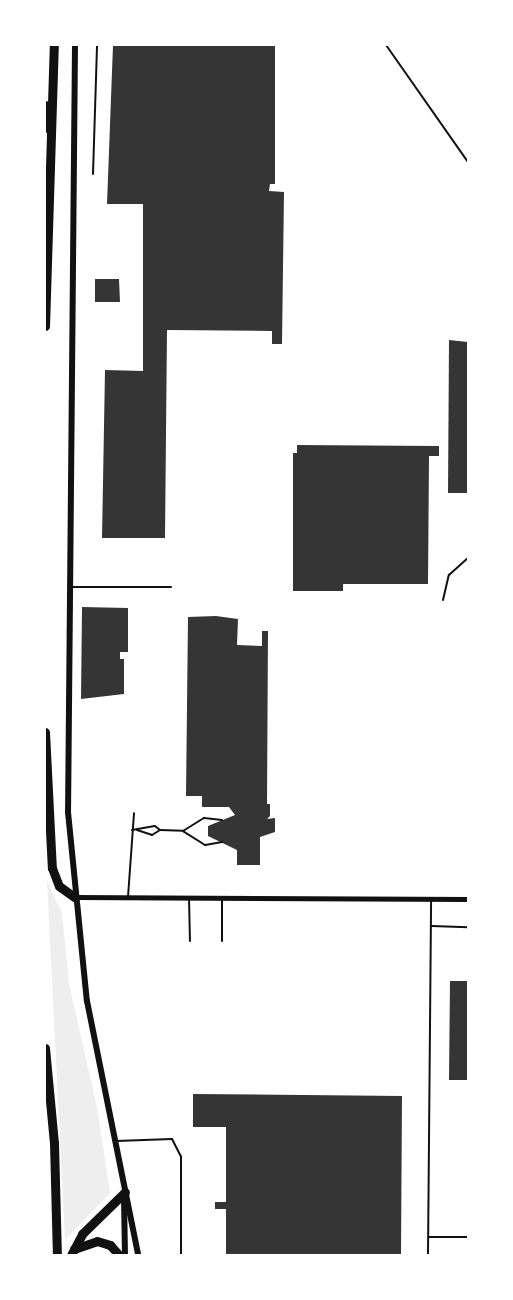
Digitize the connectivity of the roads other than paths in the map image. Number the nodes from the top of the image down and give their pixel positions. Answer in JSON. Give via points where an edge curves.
{"nodes":[{"id":1,"x":54,"y":45,"type":"edge"},
{"id":2,"x":75,"y":45,"type":"edge"},
{"id":3,"x":386,"y":45,"type":"edge"},
{"id":4,"x":97,"y":46,"type":"edge"},
{"id":5,"x":45,"y":105,"type":"edge"},
{"id":6,"x":468,"y":162,"type":"edge"},
{"id":7,"x":93,"y":174,"type":"dead end"},
{"id":8,"x":51,"y":181,"type":"junction"},
{"id":9,"x":45,"y":326,"type":"edge"},
{"id":10,"x":468,"y":558,"type":"edge"},
{"id":11,"x":68,"y":587,"type":"junction"},
{"id":12,"x":171,"y":587,"type":"dead end"},
{"id":13,"x":443,"y":600,"type":"dead end"},
{"id":14,"x":45,"y":732,"type":"edge"},
{"id":15,"x":134,"y":813,"type":"dead end"},
{"id":16,"x":222,"y":820,"type":"dead end"},
{"id":17,"x":132,"y":830,"type":"junction"},
{"id":18,"x":137,"y":830,"type":"junction"},
{"id":19,"x":160,"y":830,"type":"junction"},
{"id":20,"x":183,"y":831,"type":"junction"},
{"id":21,"x":222,"y":842,"type":"dead end"},
{"id":22,"x":74,"y":897,"type":"junction"},
{"id":23,"x":128,"y":897,"type":"junction"},
{"id":24,"x":189,"y":898,"type":"junction"},
{"id":25,"x":222,"y":898,"type":"junction"},
{"id":26,"x":431,"y":899,"type":"junction"},
{"id":27,"x":468,"y":899,"type":"edge"},
{"id":28,"x":431,"y":927,"type":"junction"},
{"id":29,"x":468,"y":927,"type":"edge"},
{"id":30,"x":190,"y":941,"type":"dead end"},
{"id":31,"x":222,"y":941,"type":"dead end"},
{"id":32,"x":45,"y":1048,"type":"edge"},
{"id":33,"x":116,"y":1141,"type":"junction"},
{"id":34,"x":124,"y":1192,"type":"junction"},
{"id":35,"x":428,"y":1237,"type":"junction"},
{"id":36,"x":468,"y":1237,"type":"edge"},
{"id":37,"x":73,"y":1252,"type":"edge"},
{"id":38,"x":57,"y":1255,"type":"edge"},
{"id":39,"x":119,"y":1255,"type":"edge"},
{"id":40,"x":125,"y":1255,"type":"edge"},
{"id":41,"x":138,"y":1255,"type":"edge"},
{"id":42,"x":181,"y":1255,"type":"edge"},
{"id":43,"x":428,"y":1255,"type":"edge"}],
"edges":[{"from":1,"to":8,"type":"highway"},
{"from":2,"to":11,"type":"street"},
{"from":3,"to":6,"type":"lane"},
{"from":4,"to":7,"type":"lane"},
{"from":5,"to":8,"type":"highway"},
{"from":8,"to":9,"type":"highway"},
{"from":10,"to":13,"type":"lane","via":[[449,575]]},
{"from":11,"to":12,"type":"lane"},
{"from":11,"to":22,"type":"street","via":[[68,799]]},
{"from":14,"to":22,"type":"highway","via":[[52,868],[59,886]]},
{"from":15,"to":17,"type":"lane"},
{"from":16,"to":20,"type":"lane","via":[[204,818]]},
{"from":17,"to":18,"type":"lane"},
{"from":17,"to":23,"type":"lane"},
{"from":18,"to":19,"type":"lane","via":[[155,826]]},
{"from":18,"to":19,"type":"lane","via":[[152,835]]},
{"from":19,"to":20,"type":"lane"},
{"from":20,"to":21,"type":"lane","via":[[205,845]]},
{"from":22,"to":23,"type":"street"},
{"from":22,"to":33,"type":"street","via":[[89,1009]]},
{"from":23,"to":24,"type":"street"},
{"from":24,"to":25,"type":"street"},
{"from":24,"to":30,"type":"lane"},
{"from":25,"to":26,"type":"street"},
{"from":25,"to":31,"type":"lane"},
{"from":26,"to":27,"type":"street"},
{"from":26,"to":28,"type":"lane"},
{"from":28,"to":29,"type":"lane"},
{"from":28,"to":35,"type":"lane"},
{"from":32,"to":38,"type":"highway","via":[[54,1143]]},
{"from":33,"to":34,"type":"street"},
{"from":33,"to":42,"type":"lane","via":[[172,1139],[181,1157]]},
{"from":34,"to":37,"type":"highway","via":[[84,1231]]},
{"from":34,"to":40,"type":"street"},
{"from":34,"to":41,"type":"street"},
{"from":35,"to":36,"type":"lane"},
{"from":35,"to":43,"type":"lane"},
{"from":37,"to":39,"type":"highway","via":[[97,1241],[110,1245]]}]}
